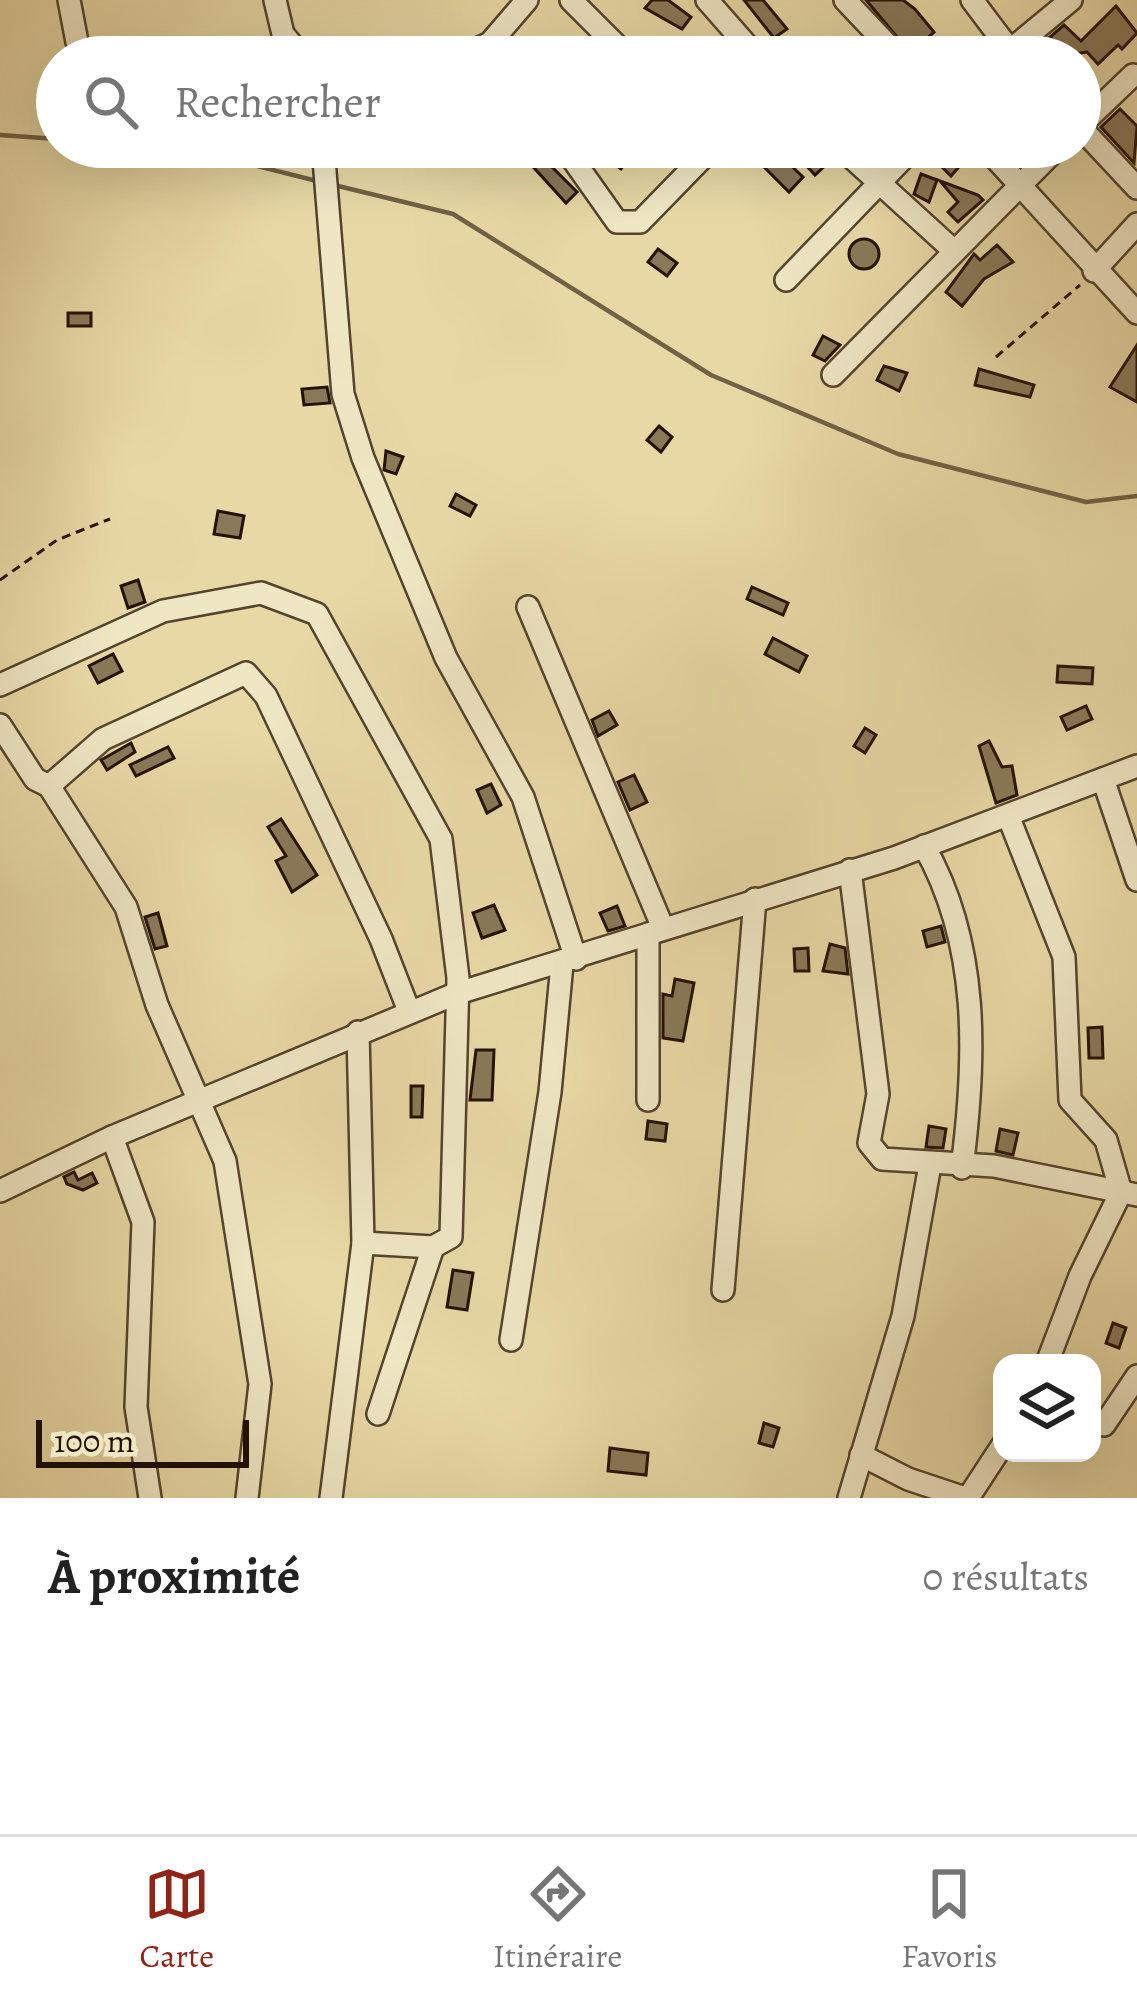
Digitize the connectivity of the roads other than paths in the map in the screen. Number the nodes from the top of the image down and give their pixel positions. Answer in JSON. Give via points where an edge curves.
{"nodes":[{"id":1,"x":69,"y":0,"type":"edge"},
{"id":2,"x":275,"y":0,"type":"edge"},
{"id":3,"x":527,"y":0,"type":"edge"},
{"id":4,"x":571,"y":0,"type":"edge"},
{"id":5,"x":707,"y":0,"type":"edge"},
{"id":6,"x":845,"y":0,"type":"edge"},
{"id":7,"x":972,"y":0,"type":"edge"},
{"id":8,"x":1071,"y":0,"type":"edge"},
{"id":9,"x":76,"y":36,"type":"edge"},
{"id":10,"x":285,"y":36,"type":"edge"},
{"id":11,"x":504,"y":36,"type":"edge"},
{"id":12,"x":607,"y":36,"type":"edge"},
{"id":13,"x":739,"y":36,"type":"edge"},
{"id":14,"x":879,"y":36,"type":"edge"},
{"id":15,"x":996,"y":36,"type":"edge"},
{"id":16,"x":1030,"y":36,"type":"edge"},
{"id":17,"x":1133,"y":75,"type":"dead end"},
{"id":18,"x":1101,"y":106,"type":"edge"},
{"id":19,"x":1101,"y":149,"type":"edge"},
{"id":20,"x":324,"y":168,"type":"edge"},
{"id":21,"x":579,"y":168,"type":"edge"},
{"id":22,"x":693,"y":168,"type":"edge"},
{"id":23,"x":860,"y":168,"type":"edge"},
{"id":24,"x":893,"y":168,"type":"edge"},
{"id":25,"x":1005,"y":168,"type":"edge"},
{"id":26,"x":1035,"y":168,"type":"edge"},
{"id":27,"x":1019,"y":183,"type":"junction"},
{"id":28,"x":876,"y":185,"type":"junction"},
{"id":29,"x":1137,"y":188,"type":"edge"},
{"id":30,"x":1137,"y":224,"type":"edge"},
{"id":31,"x":952,"y":249,"type":"junction"},
{"id":32,"x":1094,"y":271,"type":"junction"},
{"id":33,"x":786,"y":280,"type":"dead end"},
{"id":34,"x":1137,"y":313,"type":"edge"},
{"id":35,"x":833,"y":375,"type":"dead end"},
{"id":36,"x":528,"y":607,"type":"dead end"},
{"id":37,"x":0,"y":685,"type":"edge"},
{"id":38,"x":0,"y":725,"type":"edge"},
{"id":39,"x":1137,"y":766,"type":"edge"},
{"id":40,"x":1103,"y":779,"type":"junction"},
{"id":41,"x":49,"y":786,"type":"junction"},
{"id":42,"x":1009,"y":818,"type":"junction"},
{"id":43,"x":924,"y":846,"type":"junction"},
{"id":44,"x":850,"y":869,"type":"junction"},
{"id":45,"x":1137,"y":880,"type":"edge"},
{"id":46,"x":755,"y":899,"type":"junction"},
{"id":47,"x":656,"y":931,"type":"junction"},
{"id":48,"x":569,"y":962,"type":"junction"},
{"id":49,"x":455,"y":994,"type":"junction"},
{"id":50,"x":409,"y":1011,"type":"junction"},
{"id":51,"x":358,"y":1032,"type":"junction"},
{"id":52,"x":198,"y":1100,"type":"junction"},
{"id":53,"x":648,"y":1100,"type":"dead end"},
{"id":54,"x":112,"y":1137,"type":"junction"},
{"id":55,"x":930,"y":1165,"type":"junction"},
{"id":56,"x":962,"y":1168,"type":"junction"},
{"id":57,"x":0,"y":1191,"type":"edge"},
{"id":58,"x":1129,"y":1193,"type":"edge"},
{"id":59,"x":363,"y":1243,"type":"junction"},
{"id":60,"x":433,"y":1247,"type":"junction"},
{"id":61,"x":723,"y":1290,"type":"dead end"},
{"id":62,"x":511,"y":1340,"type":"dead end"},
{"id":63,"x":1050,"y":1354,"type":"edge"},
{"id":64,"x":1137,"y":1376,"type":"edge"},
{"id":65,"x":378,"y":1414,"type":"dead end"},
{"id":66,"x":1103,"y":1425,"type":"dead end"},
{"id":67,"x":861,"y":1456,"type":"junction"},
{"id":68,"x":993,"y":1459,"type":"edge"},
{"id":69,"x":150,"y":1498,"type":"edge"},
{"id":70,"x":247,"y":1498,"type":"edge"},
{"id":71,"x":331,"y":1498,"type":"edge"},
{"id":72,"x":849,"y":1498,"type":"edge"},
{"id":73,"x":967,"y":1498,"type":"edge"}],
"edges":[{"from":1,"to":9,"type":"street"},
{"from":2,"to":10,"type":"street"},
{"from":3,"to":11,"type":"street"},
{"from":4,"to":12,"type":"street"},
{"from":5,"to":13,"type":"street"},
{"from":6,"to":14,"type":"street"},
{"from":7,"to":15,"type":"street"},
{"from":8,"to":16,"type":"street"},
{"from":17,"to":18,"type":"street"},
{"from":19,"to":29,"type":"street"},
{"from":20,"to":48,"type":"street","via":[[335,329],[356,437],[446,658],[524,797]]},
{"from":21,"to":22,"type":"street","via":[[617,222],[640,222]]},
{"from":23,"to":28,"type":"street"},
{"from":24,"to":28,"type":"street"},
{"from":25,"to":27,"type":"street"},
{"from":26,"to":27,"type":"street"},
{"from":27,"to":31,"type":"street"},
{"from":27,"to":32,"type":"street"},
{"from":28,"to":31,"type":"street"},
{"from":28,"to":33,"type":"street"},
{"from":30,"to":32,"type":"street"},
{"from":31,"to":35,"type":"street"},
{"from":32,"to":34,"type":"street"},
{"from":36,"to":47,"type":"street"},
{"from":37,"to":49,"type":"street","via":[[163,611],[261,593],[316,614],[441,839]]},
{"from":38,"to":41,"type":"street","via":[[34,779]]},
{"from":39,"to":40,"type":"street"},
{"from":40,"to":42,"type":"street"},
{"from":40,"to":45,"type":"street"},
{"from":41,"to":50,"type":"street","via":[[104,739],[246,673],[266,696]]},
{"from":41,"to":52,"type":"street","via":[[126,907]]},
{"from":42,"to":43,"type":"street"},
{"from":42,"to":58,"type":"street","via":[[1064,957],[1070,1100],[1106,1140]]},
{"from":43,"to":44,"type":"street"},
{"from":43,"to":56,"type":"street","via":[[964,941],[970,1048]]},
{"from":44,"to":46,"type":"street"},
{"from":44,"to":55,"type":"street","via":[[878,1094],[869,1143],[882,1160]]},
{"from":46,"to":47,"type":"street"},
{"from":46,"to":61,"type":"street"},
{"from":47,"to":48,"type":"street"},
{"from":47,"to":53,"type":"street"},
{"from":48,"to":49,"type":"street"},
{"from":48,"to":62,"type":"street"},
{"from":49,"to":50,"type":"street"},
{"from":49,"to":60,"type":"street","via":[[451,1237]]},
{"from":50,"to":51,"type":"street"},
{"from":51,"to":52,"type":"street"},
{"from":51,"to":59,"type":"street"},
{"from":52,"to":54,"type":"street"},
{"from":52,"to":70,"type":"street","via":[[225,1161],[260,1384]]},
{"from":54,"to":57,"type":"street"},
{"from":54,"to":69,"type":"street","via":[[143,1222],[136,1406]]},
{"from":55,"to":56,"type":"street"},
{"from":55,"to":67,"type":"street","via":[[904,1316]]},
{"from":56,"to":58,"type":"street","via":[[994,1166]]},
{"from":58,"to":63,"type":"street","via":[[1080,1276]]},
{"from":59,"to":60,"type":"street"},
{"from":59,"to":71,"type":"street"},
{"from":60,"to":65,"type":"street"},
{"from":64,"to":66,"type":"street"},
{"from":67,"to":72,"type":"street"},
{"from":67,"to":73,"type":"street"},
{"from":68,"to":73,"type":"street"}]}
